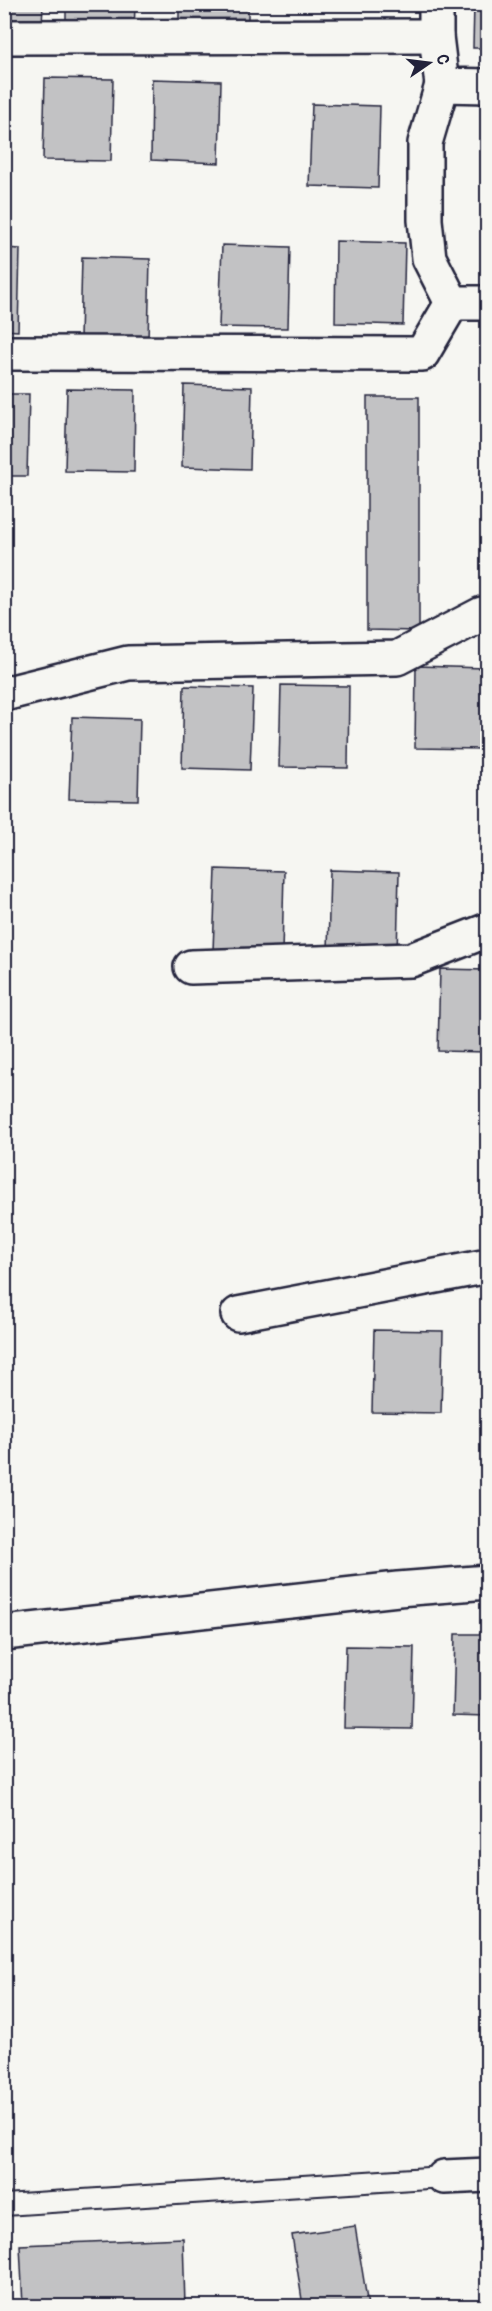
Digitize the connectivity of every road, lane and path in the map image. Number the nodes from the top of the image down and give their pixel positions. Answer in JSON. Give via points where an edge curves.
{"nodes":[{"id":1,"x":436,"y":20,"type":"edge"},
{"id":2,"x":4,"y":37,"type":"edge"},
{"id":3,"x":442,"y":86,"type":"junction"},
{"id":4,"x":488,"y":86,"type":"edge"},
{"id":5,"x":452,"y":303,"type":"junction"},
{"id":6,"x":488,"y":303,"type":"edge"},
{"id":7,"x":4,"y":354,"type":"edge"},
{"id":8,"x":488,"y":614,"type":"edge"},
{"id":9,"x":4,"y":694,"type":"edge"},
{"id":10,"x":488,"y":930,"type":"edge"},
{"id":11,"x":191,"y":967,"type":"dead end"},
{"id":12,"x":488,"y":1266,"type":"edge"},
{"id":13,"x":238,"y":1314,"type":"dead end"},
{"id":14,"x":488,"y":1582,"type":"edge"},
{"id":15,"x":4,"y":1633,"type":"edge"},
{"id":16,"x":488,"y":2175,"type":"edge"},
{"id":17,"x":444,"y":2176,"type":"joint"},
{"id":18,"x":4,"y":2205,"type":"edge"}],
"edges":[{"from":1,"to":2,"type":"street"},
{"from":1,"to":3,"type":"street"},
{"from":3,"to":4,"type":"street"},
{"from":3,"to":5,"type":"street","via":[[425,142],[424,220],[429,258]]},
{"from":5,"to":6,"type":"street"},
{"from":5,"to":7,"type":"street","via":[[422,354]]},
{"from":8,"to":9,"type":"street","via":[[397,658],[128,663]]},
{"from":10,"to":11,"type":"street","via":[[411,960]]},
{"from":12,"to":13,"type":"street"},
{"from":14,"to":15,"type":"street"},
{"from":16,"to":17,"type":"street"},
{"from":17,"to":18,"type":"lane"}]}
